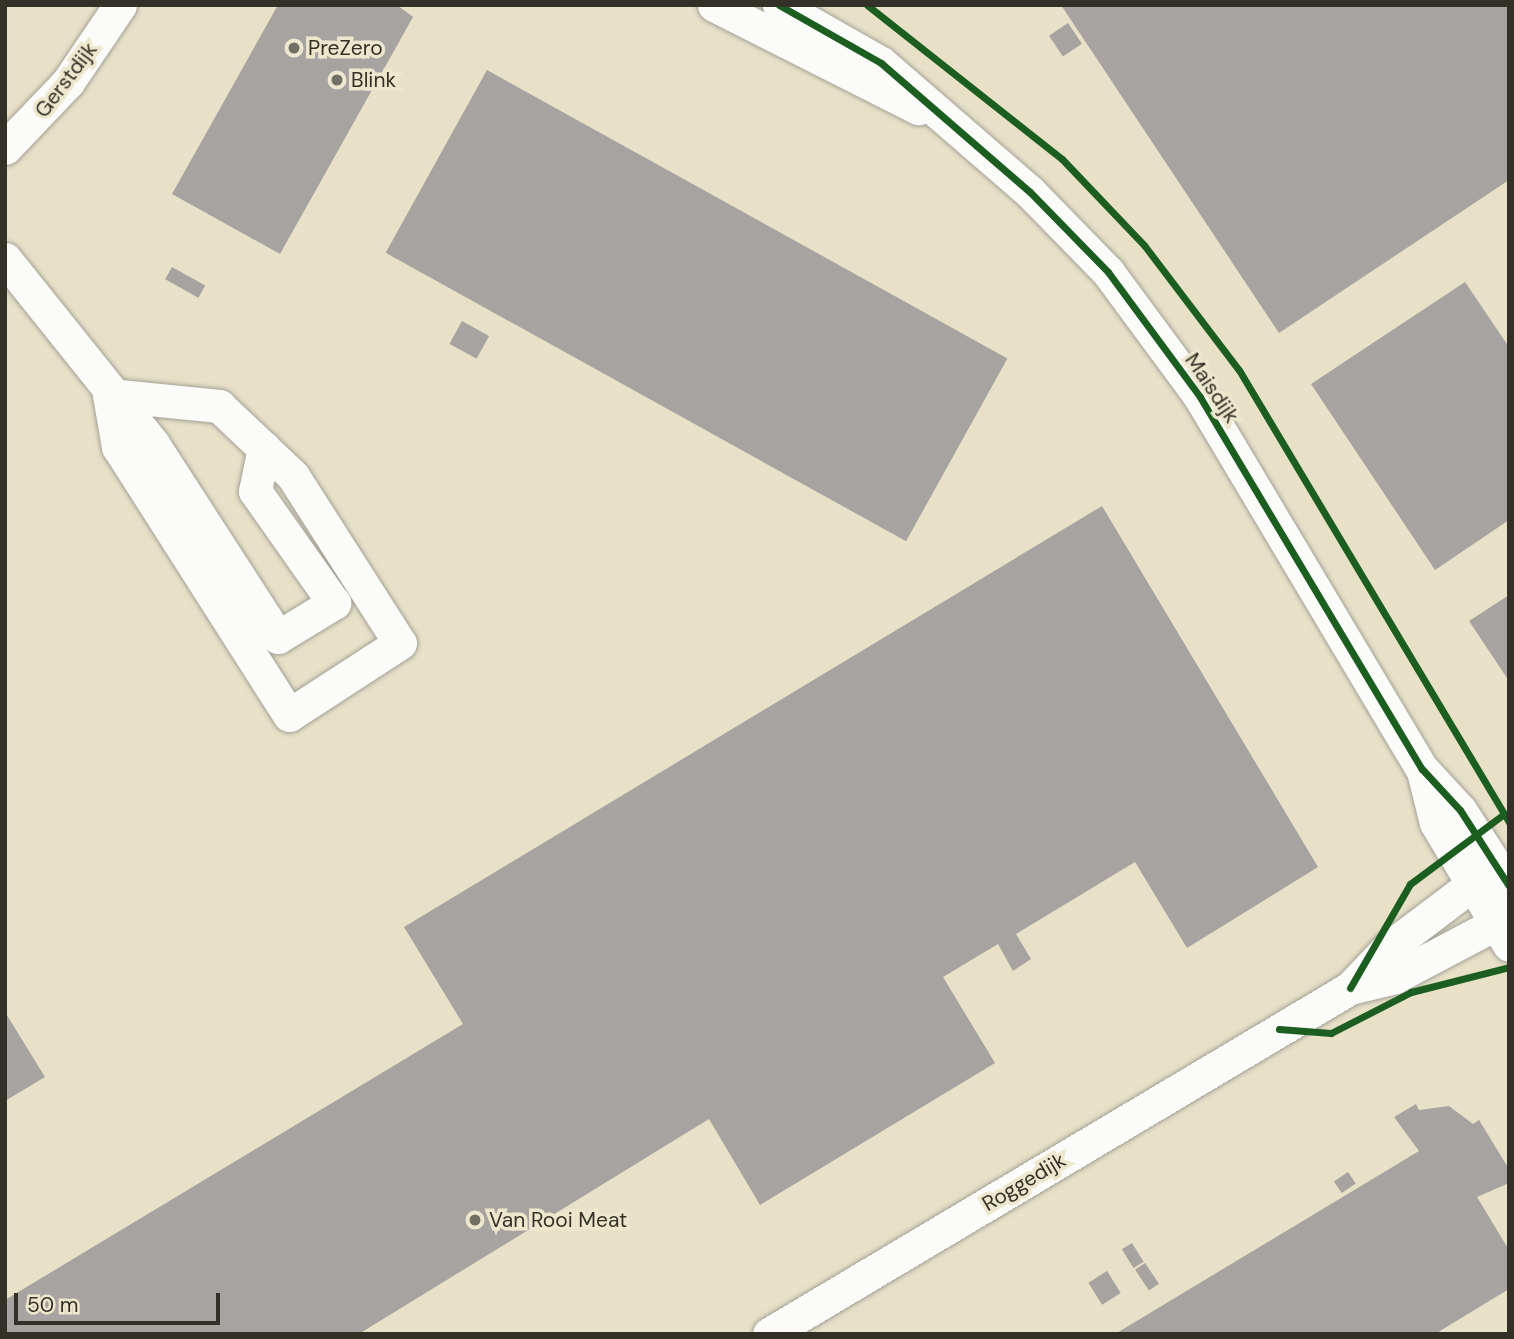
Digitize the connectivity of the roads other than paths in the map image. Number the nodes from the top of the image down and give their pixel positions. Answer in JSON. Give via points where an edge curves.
{"nodes":[{"id":1,"x":120,"y":5,"type":"edge"},
{"id":2,"x":714,"y":5,"type":"edge"},
{"id":3,"x":791,"y":16,"type":"edge"},
{"id":4,"x":5,"y":148,"type":"edge"},
{"id":5,"x":5,"y":259,"type":"edge"},
{"id":6,"x":109,"y":395,"type":"junction"},
{"id":7,"x":264,"y":448,"type":"junction"},
{"id":8,"x":1422,"y":769,"type":"junction"},
{"id":9,"x":1474,"y":884,"type":"junction"},
{"id":10,"x":1509,"y":888,"type":"edge"},
{"id":11,"x":1504,"y":922,"type":"edge"},
{"id":12,"x":1350,"y":988,"type":"junction"},
{"id":13,"x":769,"y":1334,"type":"edge"}],
"edges":[{"from":1,"to":4,"type":"street","name":"Gerstdijk","via":[[68,82]]},
{"from":2,"to":3,"type":"street","name":"Maisdijk"},
{"from":3,"to":8,"type":"street","name":"Maisdijk","via":[[943,118],[1030,192],[1108,272],[1200,397]]},
{"from":5,"to":6,"type":"street"},
{"from":6,"to":7,"type":"street","via":[[219,407]]},
{"from":6,"to":7,"type":"street","via":[[153,444],[278,637],[334,603],[255,491]]},
{"from":6,"to":7,"type":"street","via":[[118,447],[289,715],[400,643],[293,476]]},
{"from":8,"to":9,"type":"street","name":"Maisdijk","via":[[1436,823]]},
{"from":8,"to":10,"type":"street","name":"Maisdijk","via":[[1460,810]]},
{"from":9,"to":10,"type":"street"},
{"from":9,"to":11,"type":"street","name":"Maisdijk"},
{"from":9,"to":12,"type":"street","name":"Roggedijk","via":[[1387,949]]},
{"from":11,"to":12,"type":"street","name":"Roggedijk","via":[[1395,977]]},
{"from":12,"to":13,"type":"street","name":"Roggedijk"}]}
